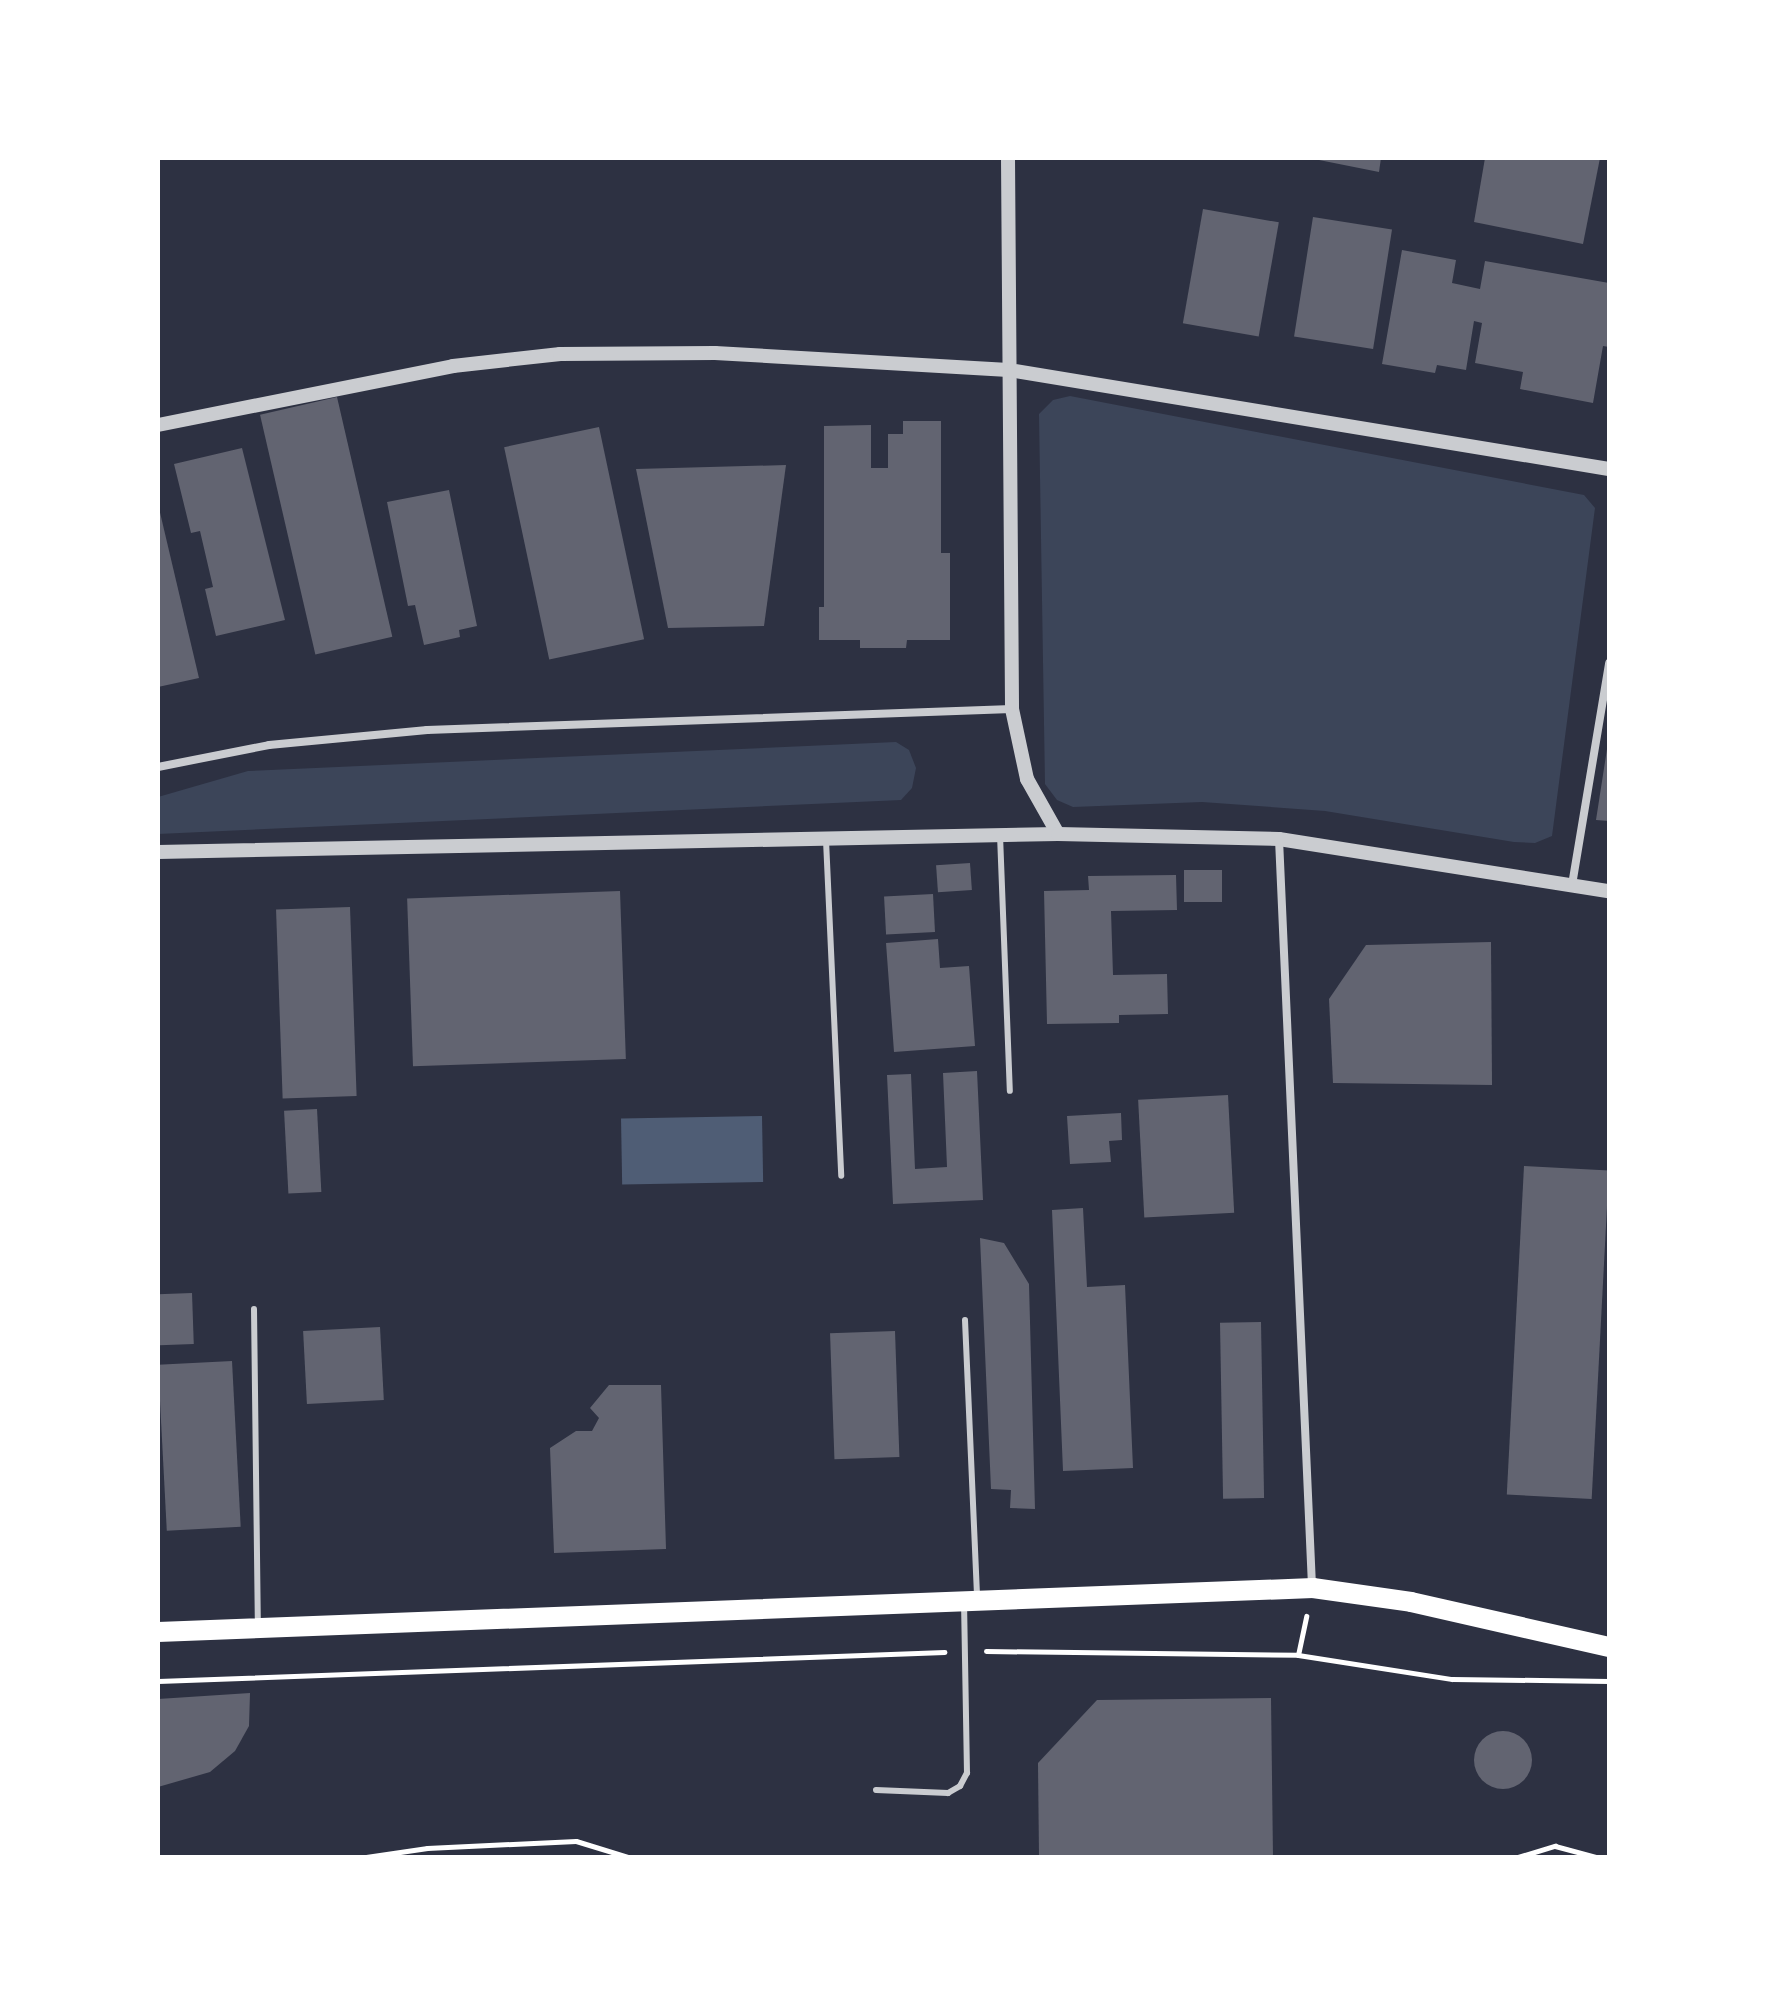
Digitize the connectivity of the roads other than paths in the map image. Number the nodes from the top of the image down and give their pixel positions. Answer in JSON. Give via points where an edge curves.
{"nodes":[{"id":1,"x":1008,"y":158,"type":"edge"},
{"id":2,"x":1009,"y":370,"type":"junction"},
{"id":3,"x":158,"y":425,"type":"edge"},
{"id":4,"x":1609,"y":469,"type":"edge"},
{"id":5,"x":1609,"y":663,"type":"edge"},
{"id":6,"x":1012,"y":709,"type":"junction"},
{"id":7,"x":158,"y":767,"type":"edge"},
{"id":8,"x":1058,"y":834,"type":"junction"},
{"id":9,"x":1000,"y":835,"type":"junction"},
{"id":10,"x":825,"y":839,"type":"junction"},
{"id":11,"x":1279,"y":839,"type":"junction"},
{"id":12,"x":158,"y":852,"type":"edge"},
{"id":13,"x":1572,"y":885,"type":"junction"},
{"id":14,"x":1609,"y":891,"type":"edge"},
{"id":15,"x":1010,"y":1091,"type":"dead end"},
{"id":16,"x":841,"y":1176,"type":"dead end"},
{"id":17,"x":254,"y":1309,"type":"dead end"},
{"id":18,"x":965,"y":1320,"type":"dead end"},
{"id":19,"x":1313,"y":1588,"type":"junction"},
{"id":20,"x":971,"y":1601,"type":"junction"},
{"id":21,"x":258,"y":1628,"type":"junction"},
{"id":22,"x":158,"y":1632,"type":"edge"},
{"id":23,"x":1609,"y":1647,"type":"edge"},
{"id":24,"x":876,"y":1790,"type":"dead end"}],
"edges":[{"from":1,"to":2,"type":"street"},
{"from":2,"to":3,"type":"street","via":[[715,353],[560,354],[453,366]]},
{"from":2,"to":4,"type":"street"},
{"from":2,"to":6,"type":"street"},
{"from":5,"to":13,"type":"street"},
{"from":6,"to":7,"type":"street","via":[[427,730],[269,745]]},
{"from":6,"to":8,"type":"street","via":[[1027,779]]},
{"from":8,"to":9,"type":"street"},
{"from":8,"to":11,"type":"street"},
{"from":9,"to":10,"type":"street"},
{"from":9,"to":15,"type":"lane"},
{"from":10,"to":12,"type":"street"},
{"from":10,"to":16,"type":"lane"},
{"from":11,"to":13,"type":"street"},
{"from":11,"to":19,"type":"street"},
{"from":13,"to":14,"type":"street"},
{"from":17,"to":21,"type":"lane"},
{"from":18,"to":20,"type":"lane"},
{"from":19,"to":20,"type":"main road"},
{"from":19,"to":23,"type":"main road","via":[[1411,1602]]},
{"from":20,"to":21,"type":"main road"},
{"from":20,"to":24,"type":"lane","via":[[967,1773],[948,1793]]},
{"from":21,"to":22,"type":"main road"}]}
